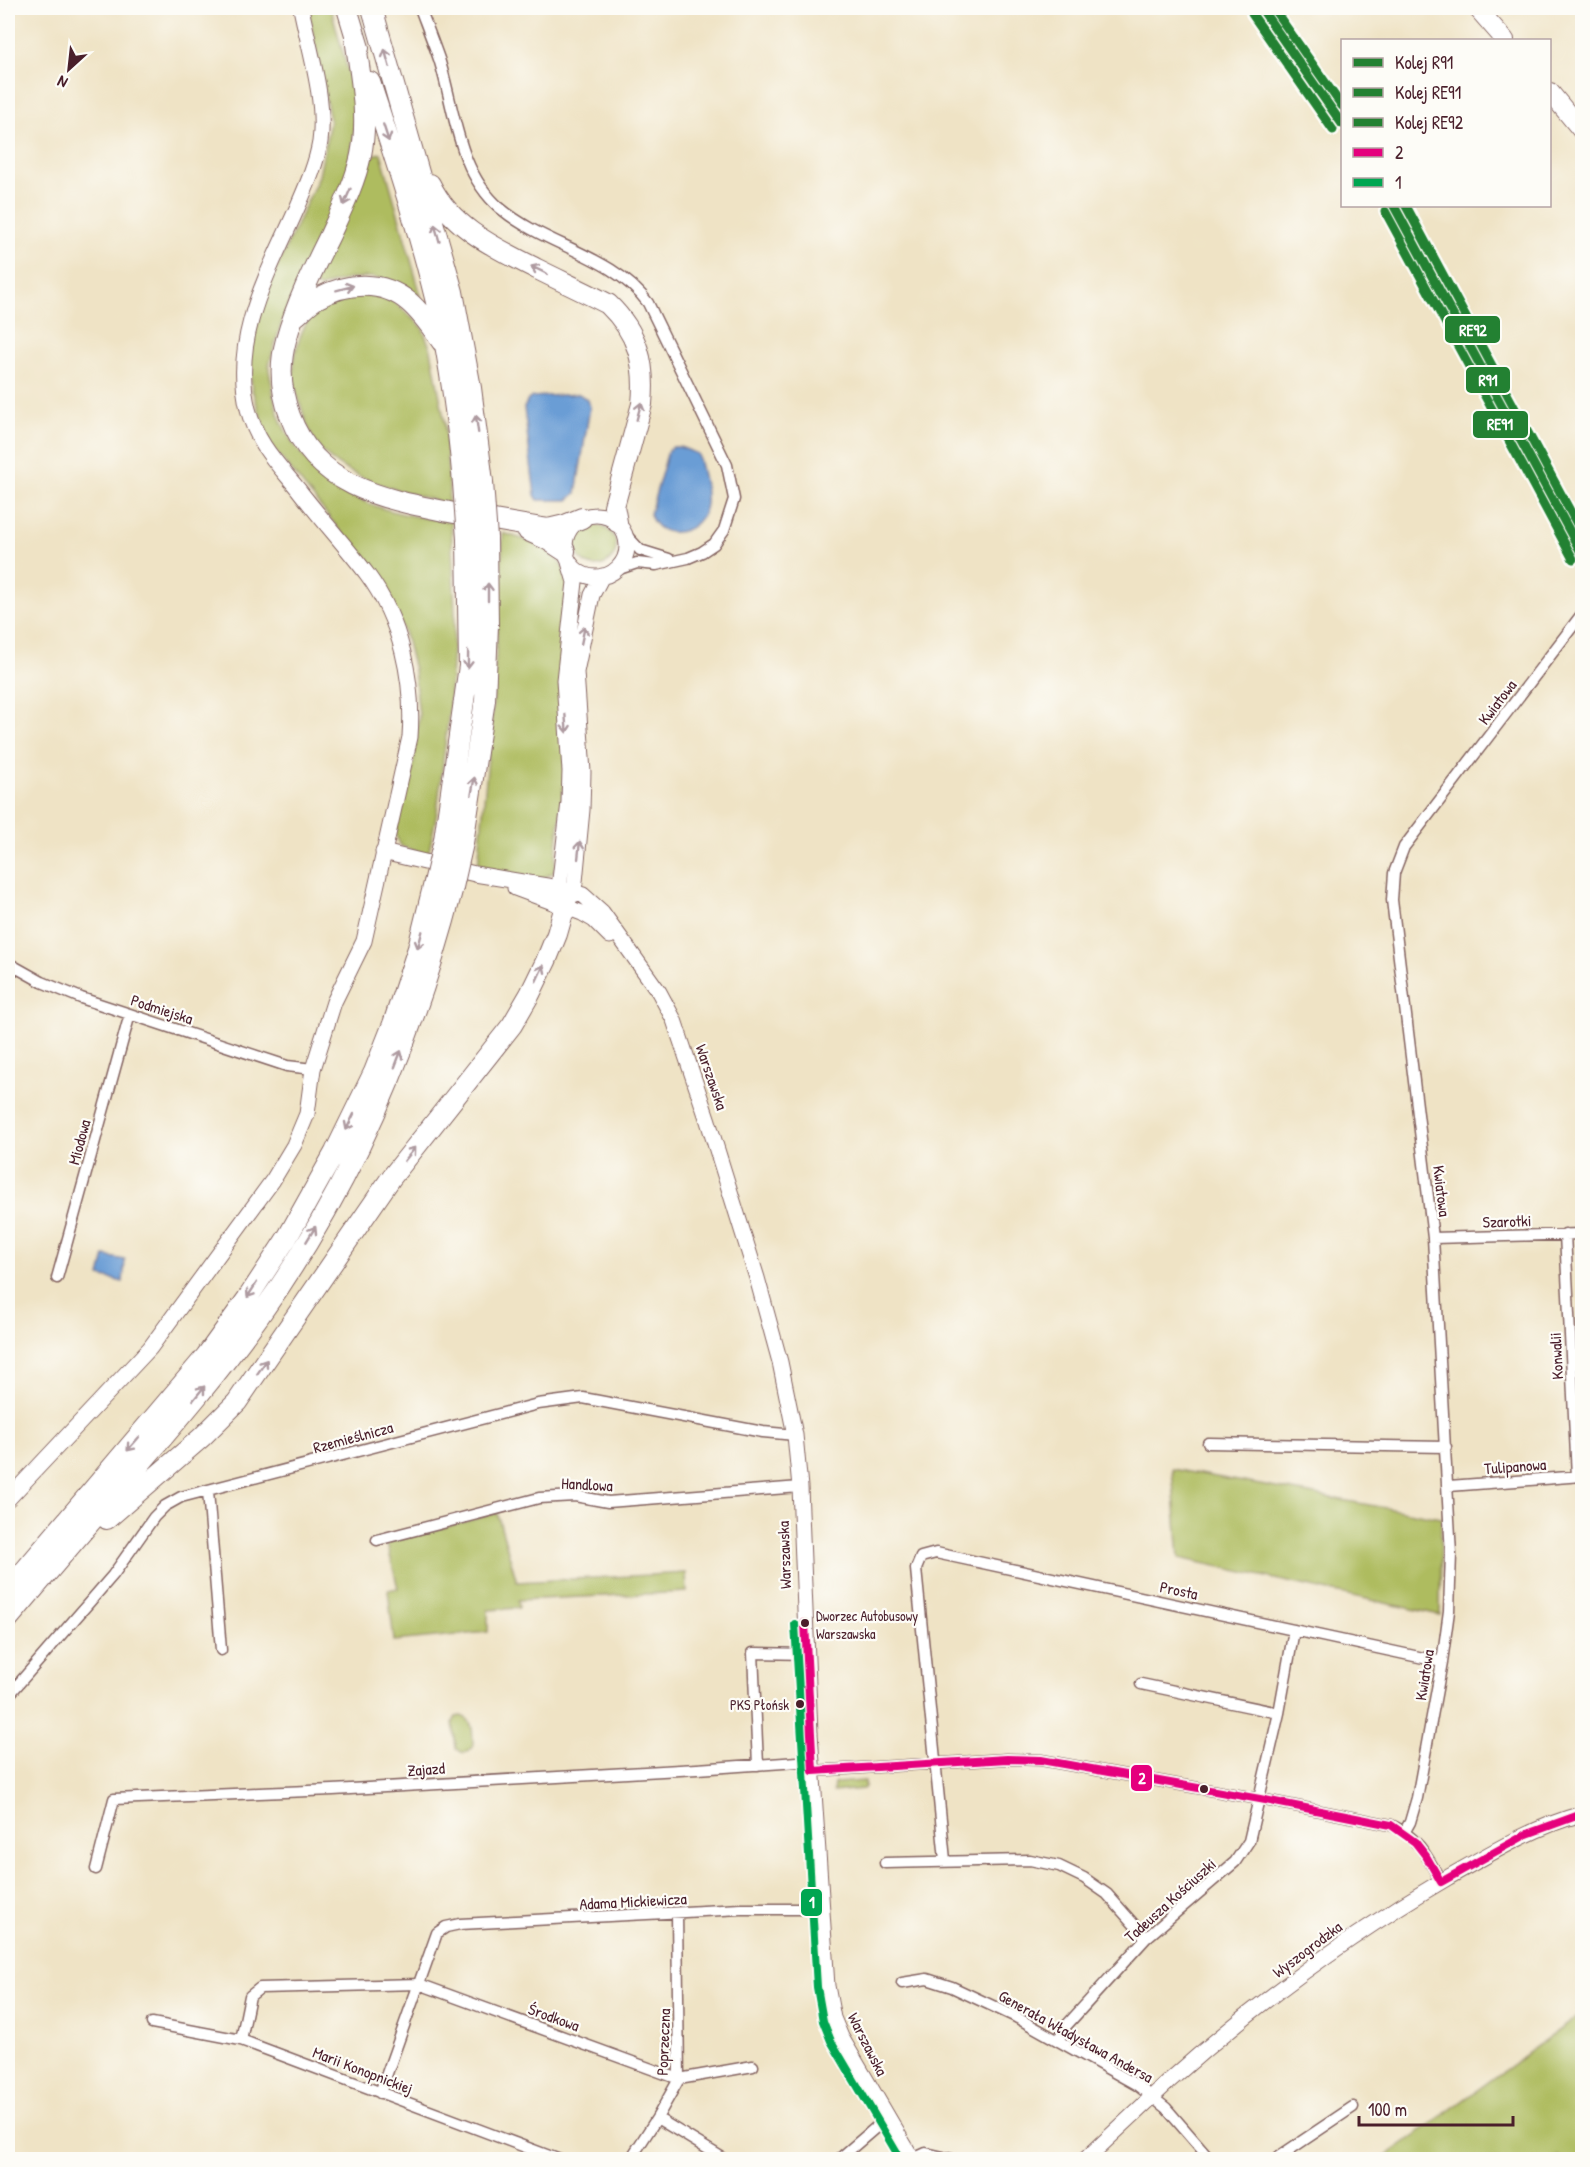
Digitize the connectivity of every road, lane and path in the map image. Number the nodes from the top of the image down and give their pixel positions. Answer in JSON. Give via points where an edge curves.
{"nodes":[{"id":1,"x":301,"y":8,"type":"edge"},
{"id":2,"x":347,"y":8,"type":"edge"},
{"id":3,"x":372,"y":8,"type":"edge"},
{"id":4,"x":420,"y":8,"type":"edge"},
{"id":5,"x":1477,"y":8,"type":"edge"},
{"id":6,"x":355,"y":37,"type":"junction"},
{"id":7,"x":1504,"y":39,"type":"edge"},
{"id":8,"x":1551,"y":93,"type":"edge"},
{"id":9,"x":1582,"y":131,"type":"edge"},
{"id":10,"x":415,"y":154,"type":"junction"},
{"id":11,"x":295,"y":316,"type":"junction"},
{"id":12,"x":445,"y":347,"type":"junction"},
{"id":13,"x":473,"y":483,"type":"junction"},
{"id":14,"x":582,"y":518,"type":"junction"},
{"id":15,"x":512,"y":524,"type":"junction"},
{"id":16,"x":621,"y":528,"type":"junction"},
{"id":17,"x":567,"y":556,"type":"junction"},
{"id":18,"x":675,"y":561,"type":"junction"},
{"id":19,"x":609,"y":573,"type":"junction"},
{"id":20,"x":1582,"y":614,"type":"edge"},
{"id":21,"x":453,"y":842,"type":"junction"},
{"id":22,"x":383,"y":852,"type":"junction"},
{"id":23,"x":444,"y":885,"type":"junction"},
{"id":24,"x":566,"y":895,"type":"junction"},
{"id":25,"x":8,"y":967,"type":"edge"},
{"id":26,"x":130,"y":1014,"type":"junction"},
{"id":27,"x":313,"y":1069,"type":"junction"},
{"id":28,"x":1564,"y":1234,"type":"junction"},
{"id":29,"x":1582,"y":1234,"type":"edge"},
{"id":30,"x":1433,"y":1238,"type":"junction"},
{"id":31,"x":57,"y":1278,"type":"dead end"},
{"id":32,"x":795,"y":1434,"type":"junction"},
{"id":33,"x":1208,"y":1443,"type":"dead end"},
{"id":34,"x":1446,"y":1447,"type":"junction"},
{"id":35,"x":1580,"y":1476,"type":"edge"},
{"id":36,"x":1449,"y":1486,"type":"junction"},
{"id":37,"x":800,"y":1487,"type":"junction"},
{"id":38,"x":208,"y":1491,"type":"junction"},
{"id":39,"x":8,"y":1499,"type":"edge"},
{"id":40,"x":377,"y":1540,"type":"dead end"},
{"id":41,"x":53,"y":1566,"type":"junction"},
{"id":42,"x":8,"y":1590,"type":"edge"},
{"id":43,"x":8,"y":1619,"type":"edge"},
{"id":44,"x":1294,"y":1630,"type":"junction"},
{"id":45,"x":221,"y":1650,"type":"dead end"},
{"id":46,"x":806,"y":1654,"type":"junction"},
{"id":47,"x":1442,"y":1662,"type":"junction"},
{"id":48,"x":1141,"y":1684,"type":"dead end"},
{"id":49,"x":8,"y":1696,"type":"edge"},
{"id":50,"x":1279,"y":1713,"type":"junction"},
{"id":51,"x":936,"y":1764,"type":"junction"},
{"id":52,"x":758,"y":1765,"type":"junction"},
{"id":53,"x":813,"y":1766,"type":"junction"},
{"id":54,"x":1260,"y":1799,"type":"junction"},
{"id":55,"x":1582,"y":1814,"type":"edge"},
{"id":56,"x":1405,"y":1831,"type":"junction"},
{"id":57,"x":945,"y":1860,"type":"junction"},
{"id":58,"x":885,"y":1863,"type":"dead end"},
{"id":59,"x":96,"y":1869,"type":"dead end"},
{"id":60,"x":1441,"y":1882,"type":"junction"},
{"id":61,"x":822,"y":1909,"type":"junction"},
{"id":62,"x":677,"y":1913,"type":"junction"},
{"id":63,"x":1146,"y":1938,"type":"junction"},
{"id":64,"x":902,"y":1983,"type":"dead end"},
{"id":65,"x":419,"y":1984,"type":"junction"},
{"id":66,"x":152,"y":2023,"type":"dead end"},
{"id":67,"x":241,"y":2040,"type":"junction"},
{"id":68,"x":1058,"y":2041,"type":"junction"},
{"id":69,"x":753,"y":2066,"type":"dead end"},
{"id":70,"x":679,"y":2079,"type":"junction"},
{"id":71,"x":380,"y":2093,"type":"junction"},
{"id":72,"x":1153,"y":2097,"type":"junction"},
{"id":73,"x":1353,"y":2107,"type":"dead end"},
{"id":74,"x":888,"y":2117,"type":"junction"},
{"id":75,"x":657,"y":2118,"type":"junction"},
{"id":76,"x":913,"y":2159,"type":"edge"},
{"id":77,"x":560,"y":2160,"type":"edge"},
{"id":78,"x":630,"y":2160,"type":"edge"},
{"id":79,"x":726,"y":2160,"type":"edge"},
{"id":80,"x":838,"y":2160,"type":"edge"},
{"id":81,"x":956,"y":2160,"type":"edge"},
{"id":82,"x":1085,"y":2160,"type":"edge"},
{"id":83,"x":1211,"y":2160,"type":"edge"},
{"id":84,"x":1274,"y":2160,"type":"edge"}],
"edges":[{"from":1,"to":22,"type":"street","via":[[319,99],[320,142],[311,176],[254,309],[245,342],[244,382],[248,409],[262,446],[368,575],[394,623],[403,652],[412,708],[410,737]]},
{"from":2,"to":6,"type":"highway"},
{"from":10,"to":3,"type":"highway","one_way":true},
{"from":4,"to":18,"type":"street","via":[[439,59],[461,149],[483,188],[499,207],[529,229],[603,266],[640,291],[727,465],[734,499],[724,530],[702,552]]},
{"from":5,"to":7,"type":"main road"},
{"from":6,"to":11,"type":"highway","one_way":true,"via":[[364,112],[362,154],[350,193]]},
{"from":6,"to":12,"type":"highway","one_way":true,"via":[[407,197]]},
{"from":8,"to":9,"type":"main road"},
{"from":13,"to":10,"type":"highway","one_way":true,"via":[[478,434],[462,332]]},
{"from":16,"to":10,"type":"highway","one_way":true,"via":[[614,506],[643,389],[639,353],[631,332],[608,304],[495,248],[467,228],[435,195]]},
{"from":11,"to":12,"type":"highway","one_way":true,"via":[[316,299],[341,288],[357,285],[388,289],[411,303]]},
{"from":11,"to":15,"type":"highway","via":[[283,357],[283,391],[294,425],[326,468],[363,491],[389,499]]},
{"from":12,"to":13,"type":"highway","via":[[458,433]]},
{"from":13,"to":21,"type":"highway","one_way":true,"bridge":true,"via":[[467,539],[469,666]]},
{"from":21,"to":13,"type":"highway","one_way":true,"bridge":true,"via":[[485,700],[487,538]]},
{"from":14,"to":15,"type":"highway","via":[[548,529]]},
{"from":14,"to":16,"type":"street","via":[[600,514]]},
{"from":14,"to":17,"type":"street","via":[[568,531]]},
{"from":15,"to":17,"type":"highway","via":[[549,540]]},
{"from":16,"to":18,"type":"street","via":[[640,550]]},
{"from":16,"to":19,"type":"street","via":[[627,554]]},
{"from":17,"to":19,"type":"street","via":[[584,574],[593,577]]},
{"from":17,"to":24,"type":"street","one_way":true,"via":[[575,582],[564,680],[570,771]]},
{"from":18,"to":19,"type":"street","via":[[637,563]]},
{"from":24,"to":19,"type":"street","one_way":true,"via":[[582,810],[576,672],[592,595]]},
{"from":20,"to":30,"type":"street","name":"Kwiatowa","via":[[1404,847],[1394,873],[1392,900]]},
{"from":21,"to":23,"type":"highway","bridge":true},
{"from":22,"to":24,"type":"street","name":"Warszawska"},
{"from":22,"to":27,"type":"street","via":[[364,941],[334,1002]]},
{"from":41,"to":23,"type":"highway","one_way":true,"via":[[170,1430],[261,1314],[328,1206],[391,1079],[435,955]]},
{"from":23,"to":42,"type":"highway","one_way":true,"via":[[369,1082],[305,1207],[206,1356]]},
{"from":24,"to":32,"type":"street","name":"Warszawska","via":[[632,957],[670,1011],[757,1278]]},
{"from":41,"to":24,"type":"highway","one_way":true,"via":[[237,1402],[385,1186],[512,1025],[546,961]]},
{"from":25,"to":26,"type":"street","name":"Podmiejska"},
{"from":26,"to":27,"type":"street","name":"Podmiejska","via":[[287,1066]]},
{"from":26,"to":31,"type":"street","name":"Miodowa"},
{"from":27,"to":39,"type":"street","via":[[306,1114],[294,1145],[273,1180],[150,1348]]},
{"from":28,"to":29,"type":"street","name":"Szarotki"},
{"from":28,"to":30,"type":"street","name":"Szarotki"},
{"from":28,"to":35,"type":"street","name":"Konwalii"},
{"from":30,"to":34,"type":"street","name":"Kwiatowa"},
{"from":32,"to":37,"type":"street","name":"Warszawska"},
{"from":32,"to":38,"type":"street","name":"Rzemieślnicza","via":[[763,1432],[584,1398],[538,1404]]},
{"from":33,"to":34,"type":"street"},
{"from":34,"to":36,"type":"street","name":"Kwiatowa"},
{"from":35,"to":36,"type":"street","name":"Tulipanowa"},
{"from":36,"to":47,"type":"street","name":"Kwiatowa","via":[[1452,1554]]},
{"from":37,"to":40,"type":"street","name":"Handlowa","via":[[608,1502],[575,1496],[538,1498]]},
{"from":37,"to":46,"type":"street","name":"Warszawska"},
{"from":38,"to":45,"type":"street"},
{"from":38,"to":49,"type":"street","name":"Rzemieślnicza","via":[[181,1497],[154,1517],[113,1575]]},
{"from":41,"to":43,"type":"highway"},
{"from":44,"to":47,"type":"street","name":"Prosta"},
{"from":44,"to":50,"type":"street","name":"Tadeusza Kościuszki"},
{"from":44,"to":51,"type":"street","name":"Prosta","via":[[936,1553],[921,1557],[916,1569]]},
{"from":46,"to":52,"type":"street","via":[[753,1653]]},
{"from":46,"to":53,"type":"street","name":"Warszawska"},
{"from":47,"to":56,"type":"street","name":"Kwiatowa","via":[[1417,1798]]},
{"from":48,"to":50,"type":"street"},
{"from":50,"to":54,"type":"street","name":"Tadeusza Kościuszki"},
{"from":51,"to":53,"type":"street","name":"Zajazd"},
{"from":51,"to":54,"type":"street","name":"Zajazd","via":[[1041,1760]]},
{"from":51,"to":57,"type":"street"},
{"from":52,"to":53,"type":"street","name":"Zajazd"},
{"from":52,"to":59,"type":"street","name":"Zajazd","via":[[114,1799]]},
{"from":53,"to":61,"type":"street","name":"Warszawska"},
{"from":54,"to":56,"type":"street","name":"Zajazd","via":[[1365,1819]]},
{"from":54,"to":63,"type":"street","name":"Tadeusza Kościuszki","via":[[1249,1841],[1235,1862]]},
{"from":55,"to":60,"type":"street","name":"Wyszogrodzka","via":[[1523,1835]]},
{"from":56,"to":60,"type":"street","via":[[1420,1846]]},
{"from":57,"to":58,"type":"street"},
{"from":57,"to":63,"type":"street","via":[[1030,1860],[1059,1866],[1107,1894]]},
{"from":60,"to":72,"type":"street","name":"Wyszogrodzka","via":[[1303,1973]]},
{"from":61,"to":62,"type":"street","name":"Adama Mickiewicza"},
{"from":61,"to":74,"type":"street","name":"Warszawska","via":[[833,2018]]},
{"from":62,"to":65,"type":"street","name":"Adama Mickiewicza","via":[[446,1927],[437,1933]]},
{"from":62,"to":70,"type":"street","name":"Poprzeczna"},
{"from":63,"to":68,"type":"street","name":"Tadeusza Kościuszki","via":[[1065,2026]]},
{"from":64,"to":68,"type":"street","name":"Generała Władysława Andersa","via":[[927,1979],[952,1987]]},
{"from":65,"to":67,"type":"street","via":[[260,1988],[250,1996]]},
{"from":65,"to":70,"type":"street","name":"Środkowa"},
{"from":65,"to":71,"type":"street"},
{"from":66,"to":67,"type":"street","name":"Marii Konopnickiej"},
{"from":67,"to":71,"type":"street","name":"Marii Konopnickiej"},
{"from":68,"to":72,"type":"street","name":"Generała Władysława Andersa"},
{"from":69,"to":70,"type":"street"},
{"from":70,"to":75,"type":"street","name":"Poprzeczna"},
{"from":71,"to":77,"type":"street","name":"Marii Konopnickiej"},
{"from":72,"to":82,"type":"street","name":"Wyszogrodzka"},
{"from":72,"to":83,"type":"street","name":"Generała Władysława Andersa"},
{"from":73,"to":84,"type":"street"},
{"from":74,"to":76,"type":"street","name":"Warszawska"},
{"from":74,"to":80,"type":"street"},
{"from":75,"to":78,"type":"street","name":"Poprzeczna"},
{"from":75,"to":79,"type":"street"},
{"from":76,"to":81,"type":"street","via":[[926,2153]]}]}
